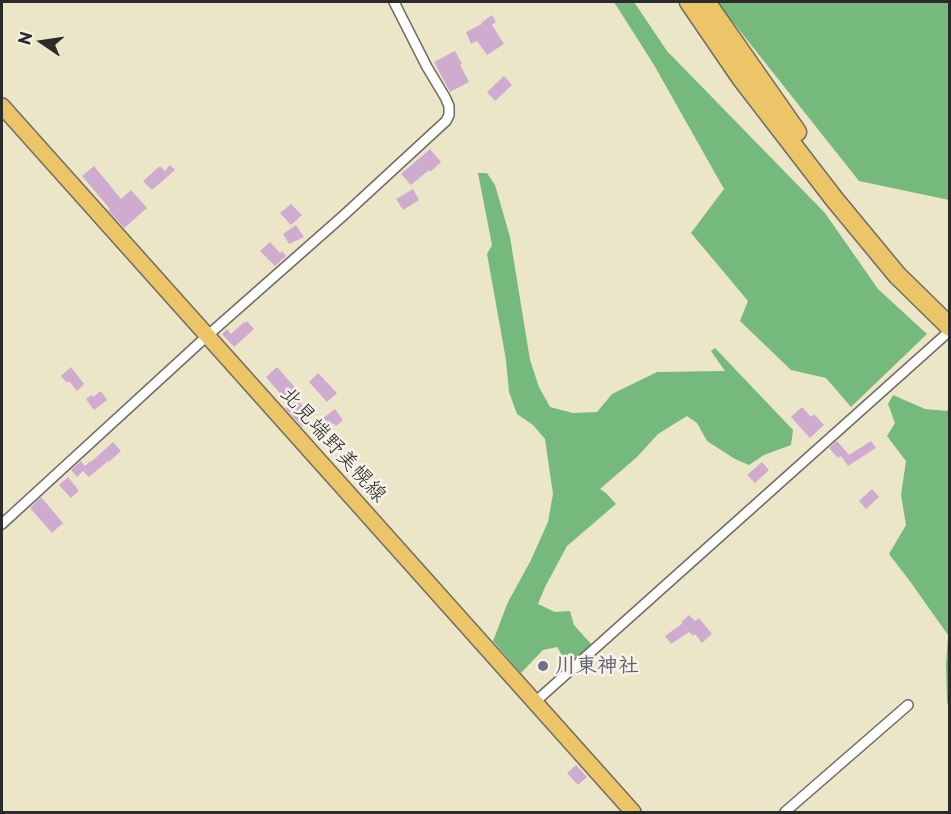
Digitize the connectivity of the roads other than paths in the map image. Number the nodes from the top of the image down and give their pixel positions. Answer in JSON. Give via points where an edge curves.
{"nodes":[{"id":1,"x":394,"y":2,"type":"edge"},
{"id":2,"x":689,"y":2,"type":"edge"},
{"id":3,"x":706,"y":2,"type":"edge"},
{"id":4,"x":747,"y":74,"type":"junction"},
{"id":5,"x":2,"y":106,"type":"edge"},
{"id":6,"x":948,"y":327,"type":"edge"},
{"id":7,"x":207,"y":336,"type":"junction"},
{"id":8,"x":2,"y":524,"type":"edge"},
{"id":9,"x":535,"y":702,"type":"junction"},
{"id":10,"x":908,"y":705,"type":"dead end"},
{"id":11,"x":633,"y":813,"type":"edge"},
{"id":12,"x":785,"y":813,"type":"edge"}],
"edges":[{"from":1,"to":7,"type":"street","via":[[449,106],[446,121]]},
{"from":2,"to":4,"type":"highway"},
{"from":3,"to":4,"type":"highway"},
{"from":4,"to":6,"type":"highway","via":[[778,118],[843,193]]},
{"from":5,"to":7,"type":"main road","name":"北見端野美幌線"},
{"from":6,"to":9,"type":"street"},
{"from":7,"to":8,"type":"street"},
{"from":7,"to":9,"type":"main road","name":"北見端野美幌線"},
{"from":9,"to":11,"type":"main road","name":"北見端野美幌線"},
{"from":10,"to":12,"type":"street"}]}
